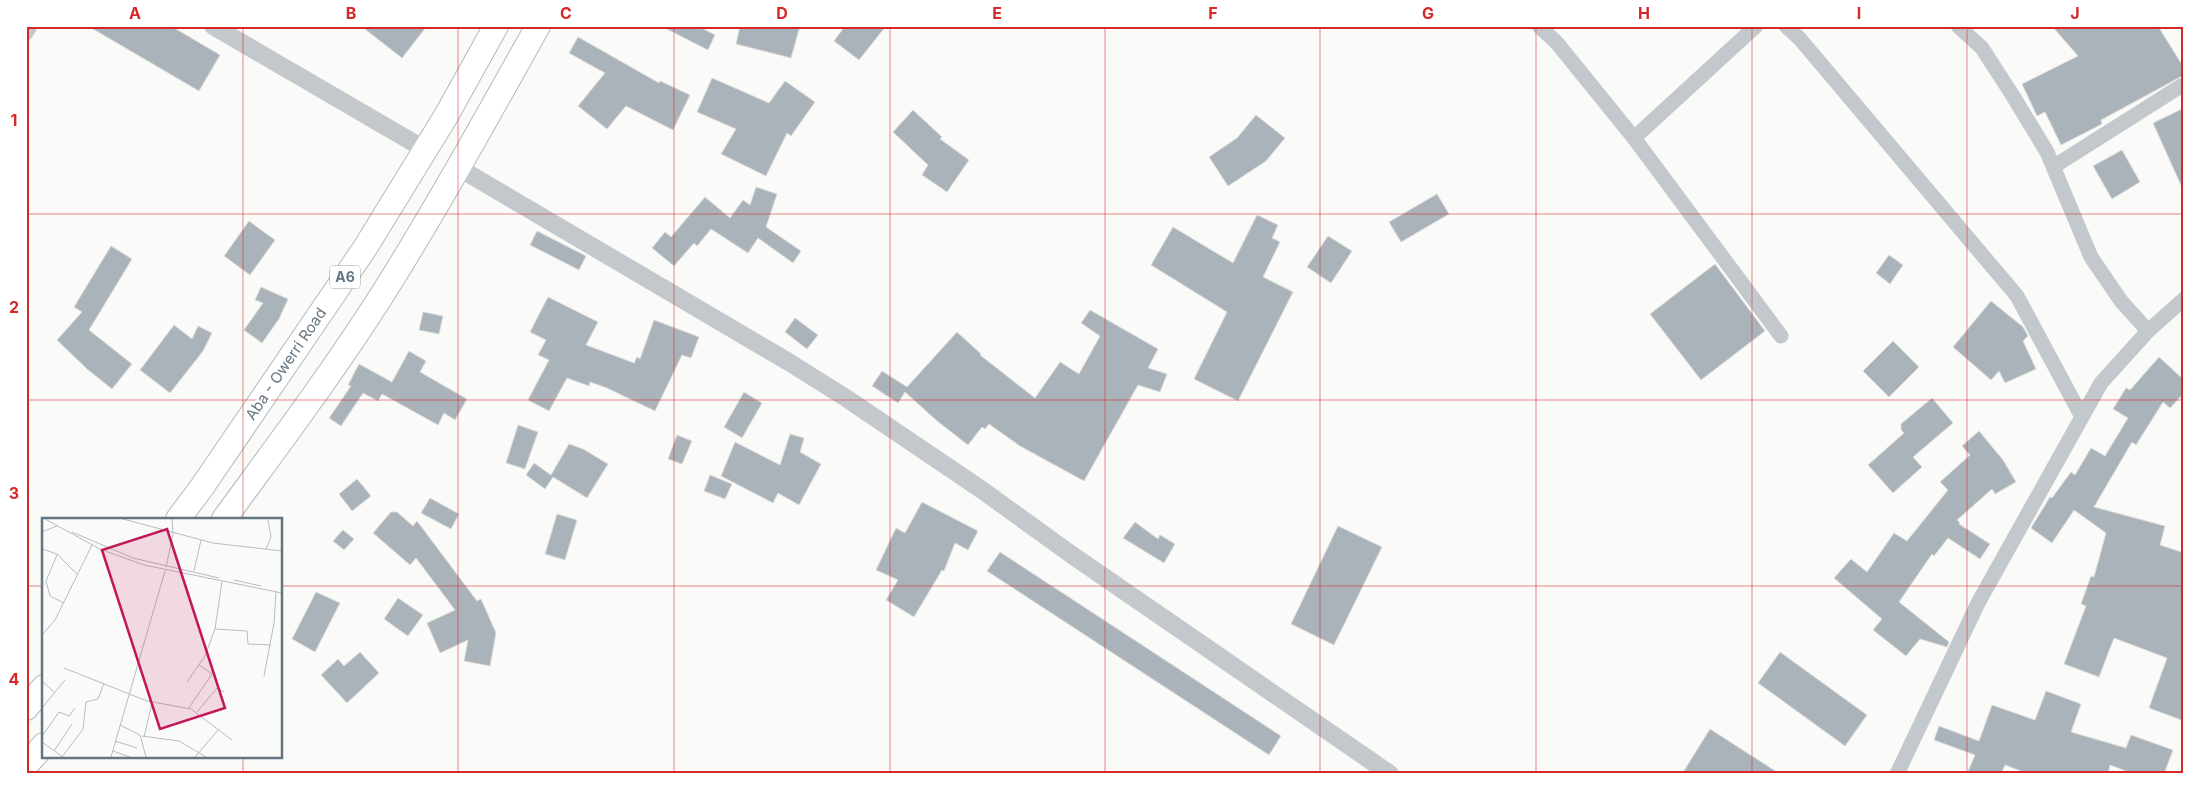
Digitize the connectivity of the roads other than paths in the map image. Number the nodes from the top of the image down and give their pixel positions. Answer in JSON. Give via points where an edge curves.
{"nodes":[{"id":1,"x":30,"y":26,"type":"edge"},
{"id":2,"x":212,"y":26,"type":"edge"},
{"id":3,"x":496,"y":26,"type":"edge"},
{"id":4,"x":538,"y":26,"type":"edge"},
{"id":5,"x":1539,"y":26,"type":"edge"},
{"id":6,"x":1756,"y":26,"type":"edge"},
{"id":7,"x":1786,"y":26,"type":"edge"},
{"id":8,"x":1958,"y":26,"type":"edge"},
{"id":9,"x":26,"y":33,"type":"edge"},
{"id":10,"x":2180,"y":86,"type":"dead end"},
{"id":11,"x":1634,"y":138,"type":"junction"},
{"id":12,"x":426,"y":150,"type":"junction"},
{"id":13,"x":2053,"y":167,"type":"junction"},
{"id":14,"x":459,"y":168,"type":"junction"},
{"id":15,"x":2184,"y":299,"type":"edge"},
{"id":16,"x":2148,"y":331,"type":"junction"},
{"id":17,"x":1781,"y":336,"type":"dead end"},
{"id":18,"x":2082,"y":417,"type":"junction"},
{"id":19,"x":179,"y":518,"type":"edge"},
{"id":20,"x":225,"y":518,"type":"edge"},
{"id":21,"x":42,"y":689,"type":"edge"},
{"id":22,"x":26,"y":708,"type":"edge"},
{"id":23,"x":42,"y":747,"type":"edge"},
{"id":24,"x":26,"y":765,"type":"edge"},
{"id":25,"x":1390,"y":774,"type":"edge"},
{"id":26,"x":1897,"y":774,"type":"edge"}],
"edges":[{"from":1,"to":9,"type":"street"},
{"from":2,"to":12,"type":"street"},
{"from":3,"to":12,"type":"highway","name":"Aba - Owerri Road","number":"A6"},
{"from":4,"to":14,"type":"highway","number":"A6"},
{"from":5,"to":11,"type":"street","via":[[1557,43]]},
{"from":6,"to":11,"type":"street"},
{"from":7,"to":18,"type":"street","via":[[2017,296]]},
{"from":8,"to":13,"type":"street","via":[[1982,48],[2047,152]]},
{"from":10,"to":13,"type":"street"},
{"from":11,"to":17,"type":"street"},
{"from":12,"to":19,"type":"highway","name":"Aba - Owerri Road","number":"A6","via":[[364,248]]},
{"from":13,"to":16,"type":"street","via":[[2091,257],[2120,301]]},
{"from":14,"to":20,"type":"highway","number":"A6","via":[[376,304]]},
{"from":14,"to":25,"type":"street","via":[[846,398]]},
{"from":15,"to":16,"type":"street"},
{"from":16,"to":18,"type":"street","via":[[2101,383]]},
{"from":18,"to":26,"type":"street","via":[[1975,609]]},
{"from":21,"to":22,"type":"highway"},
{"from":23,"to":24,"type":"highway"}]}
